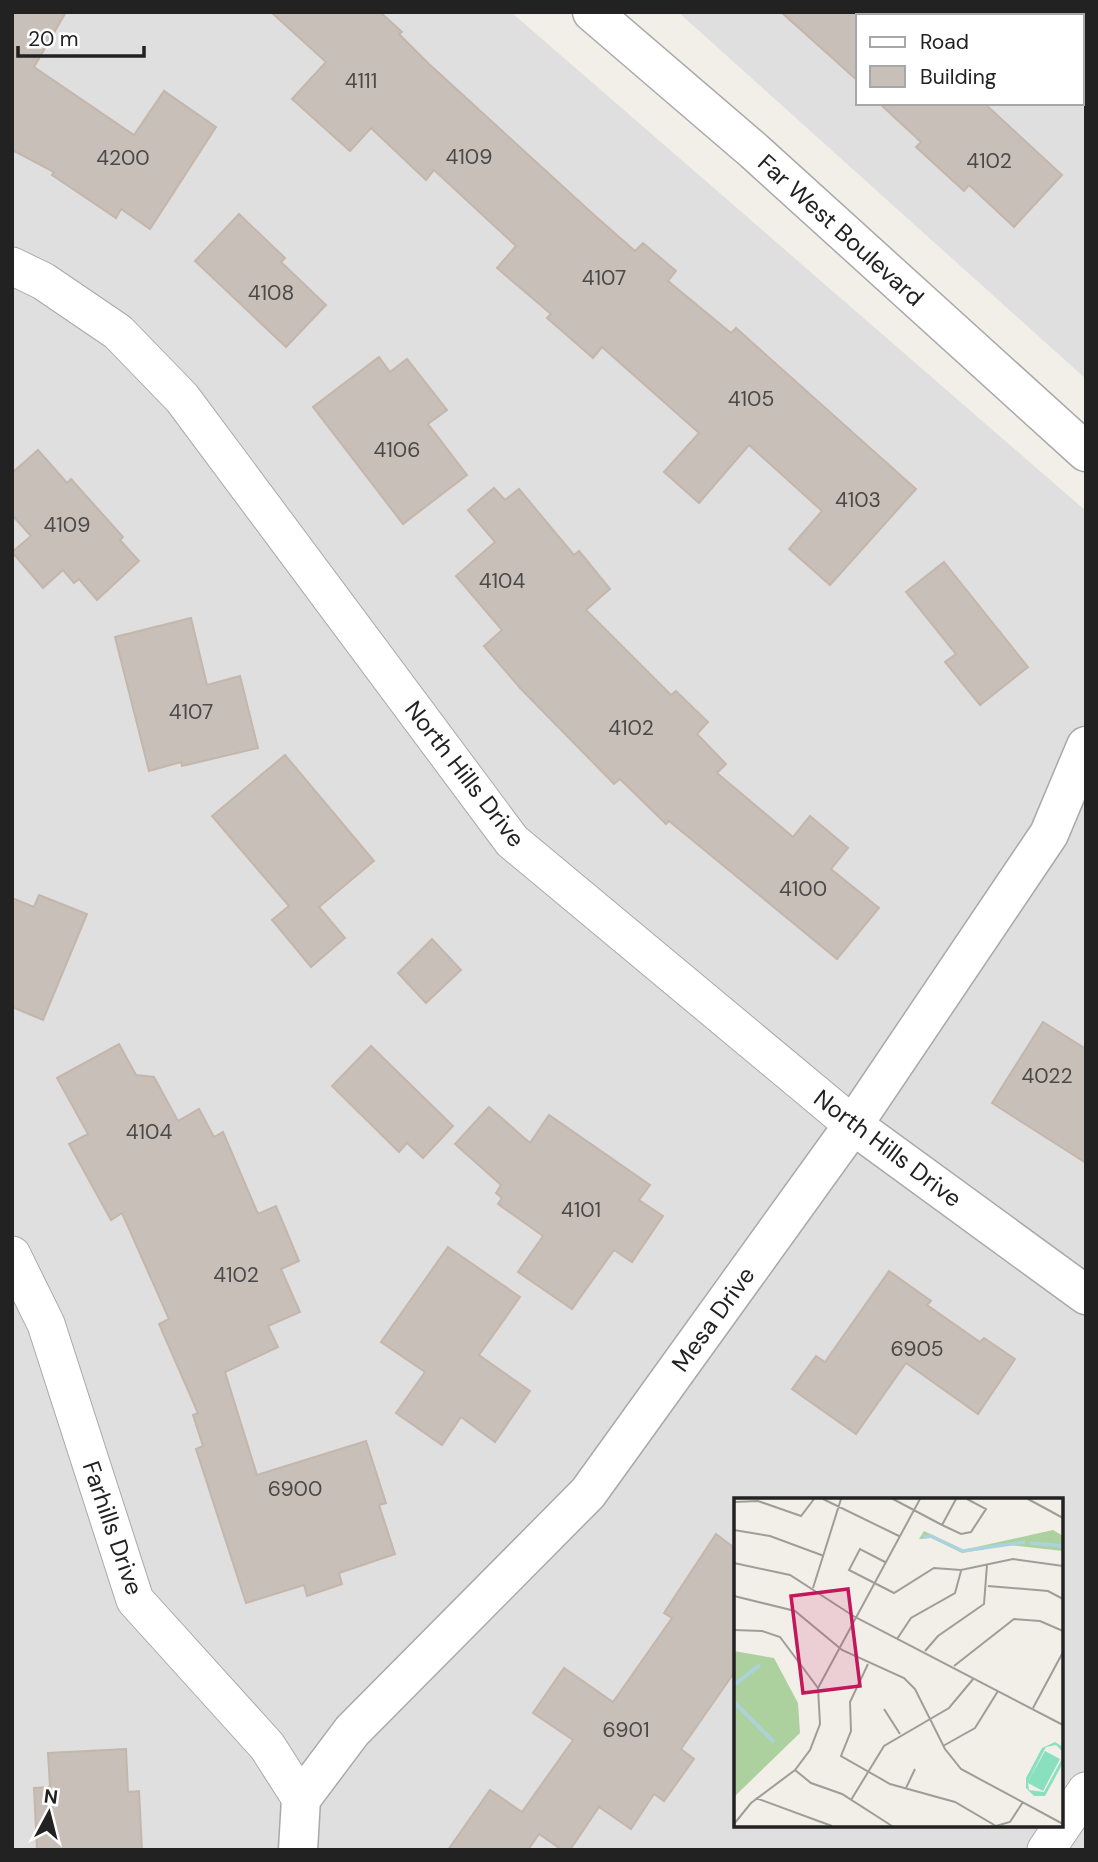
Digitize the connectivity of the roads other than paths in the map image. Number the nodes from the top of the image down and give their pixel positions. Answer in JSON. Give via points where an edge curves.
{"nodes":[{"id":1,"x":592,"y":12,"type":"edge"},
{"id":2,"x":12,"y":265,"type":"edge"},
{"id":3,"x":1086,"y":452,"type":"edge"},
{"id":4,"x":1086,"y":746,"type":"edge"},
{"id":5,"x":853,"y":1125,"type":"junction"},
{"id":6,"x":12,"y":1255,"type":"edge"},
{"id":7,"x":1086,"y":1295,"type":"edge"},
{"id":8,"x":1086,"y":1791,"type":"edge"},
{"id":9,"x":301,"y":1799,"type":"junction"},
{"id":10,"x":1063,"y":1825,"type":"edge"},
{"id":11,"x":1062,"y":1827,"type":"edge"},
{"id":12,"x":298,"y":1850,"type":"edge"},
{"id":13,"x":1046,"y":1850,"type":"edge"}],
"edges":[{"from":1,"to":3,"type":"street","name":"Far West Boulevard","via":[[754,150]]},
{"from":2,"to":5,"type":"street","name":"North Hills Drive","via":[[118,332],[182,398],[512,841]]},
{"from":4,"to":5,"type":"street","name":"Mesa Drive","via":[[1049,834]]},
{"from":5,"to":7,"type":"street","name":"North Hills Drive"},
{"from":5,"to":9,"type":"street","name":"Mesa Drive","via":[[588,1493],[352,1731]]},
{"from":6,"to":9,"type":"street","name":"Farhills Drive","via":[[46,1324],[135,1600],[267,1746]]},
{"from":8,"to":10,"type":"street"},
{"from":9,"to":12,"type":"street"},
{"from":11,"to":13,"type":"street"}]}
